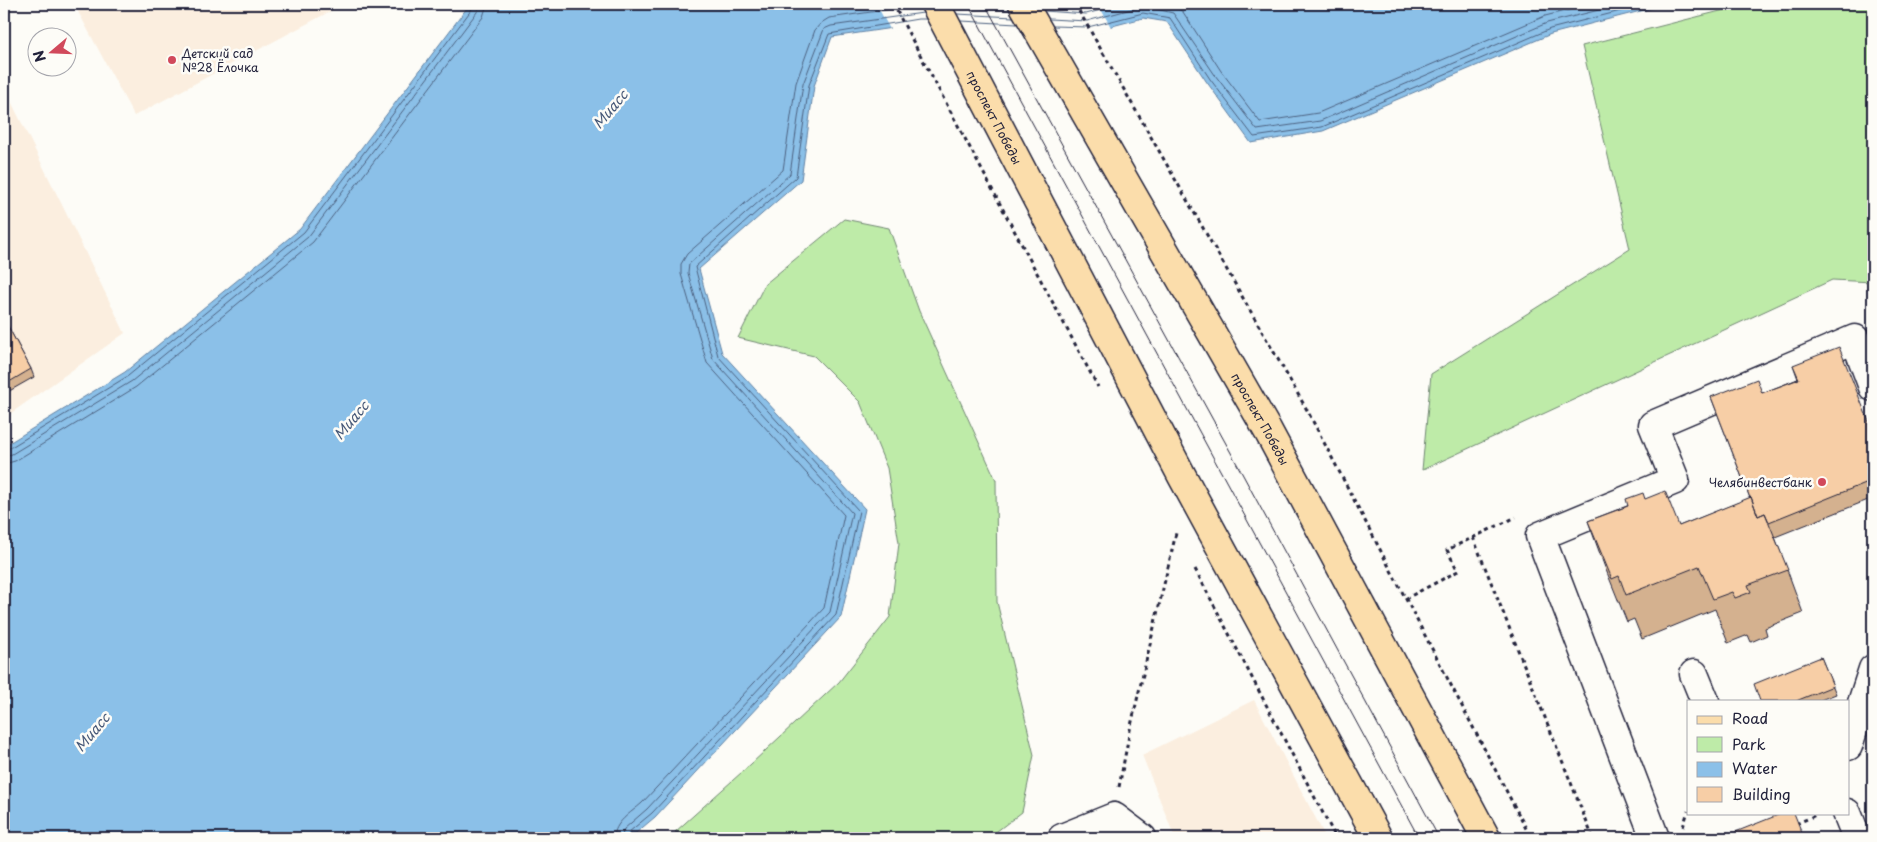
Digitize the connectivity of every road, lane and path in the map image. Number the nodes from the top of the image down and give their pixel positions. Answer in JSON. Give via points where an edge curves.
{"nodes":[{"id":1,"x":893,"y":4,"type":"edge"},
{"id":2,"x":935,"y":4,"type":"edge"},
{"id":3,"x":1023,"y":4,"type":"edge"},
{"id":4,"x":1075,"y":4,"type":"edge"},
{"id":5,"x":1873,"y":387,"type":"edge"},
{"id":6,"x":1100,"y":390,"type":"dead end"},
{"id":7,"x":1172,"y":526,"type":"dead end"},
{"id":8,"x":1176,"y":533,"type":"junction"},
{"id":9,"x":1540,"y":536,"type":"junction"},
{"id":10,"x":1473,"y":537,"type":"junction"},
{"id":11,"x":1181,"y":542,"type":"dead end"},
{"id":12,"x":1194,"y":568,"type":"dead end"},
{"id":13,"x":1405,"y":599,"type":"junction"},
{"id":14,"x":1873,"y":669,"type":"edge"},
{"id":15,"x":1694,"y":674,"type":"dead end"},
{"id":16,"x":1705,"y":700,"type":"edge"},
{"id":17,"x":1850,"y":740,"type":"edge"},
{"id":18,"x":1819,"y":814,"type":"edge"},
{"id":19,"x":1846,"y":814,"type":"edge"},
{"id":20,"x":1114,"y":817,"type":"junction"},
{"id":21,"x":1796,"y":824,"type":"edge"},
{"id":22,"x":1062,"y":838,"type":"edge"},
{"id":23,"x":1142,"y":838,"type":"edge"},
{"id":24,"x":1336,"y":838,"type":"edge"},
{"id":25,"x":1378,"y":838,"type":"edge"},
{"id":26,"x":1486,"y":838,"type":"edge"},
{"id":27,"x":1531,"y":838,"type":"edge"},
{"id":28,"x":1593,"y":838,"type":"edge"},
{"id":29,"x":1655,"y":838,"type":"edge"},
{"id":30,"x":1857,"y":838,"type":"edge"}],
"edges":[{"from":1,"to":6,"type":"path"},
{"from":2,"to":25,"type":"main road","name":"проспект Победы","via":[[1182,476]]},
{"from":3,"to":26,"type":"main road","name":"проспект Победы","via":[[1268,431]]},
{"from":4,"to":13,"type":"path","via":[[1307,410]]},
{"from":5,"to":9,"type":"lane","via":[[1855,339],[1653,425],[1675,480]]},
{"from":7,"to":8,"type":"path"},
{"from":8,"to":11,"type":"path"},
{"from":8,"to":20,"type":"path","via":[[1130,730]]},
{"from":9,"to":10,"type":"path","via":[[1529,510]]},
{"from":9,"to":29,"type":"lane"},
{"from":10,"to":13,"type":"path","via":[[1447,550],[1458,571]]},
{"from":10,"to":28,"type":"path"},
{"from":12,"to":24,"type":"path"},
{"from":13,"to":27,"type":"path"},
{"from":14,"to":17,"type":"lane"},
{"from":15,"to":16,"type":"lane"},
{"from":18,"to":21,"type":"path"},
{"from":19,"to":30,"type":"lane"},
{"from":20,"to":22,"type":"lane"},
{"from":20,"to":23,"type":"lane"}]}
